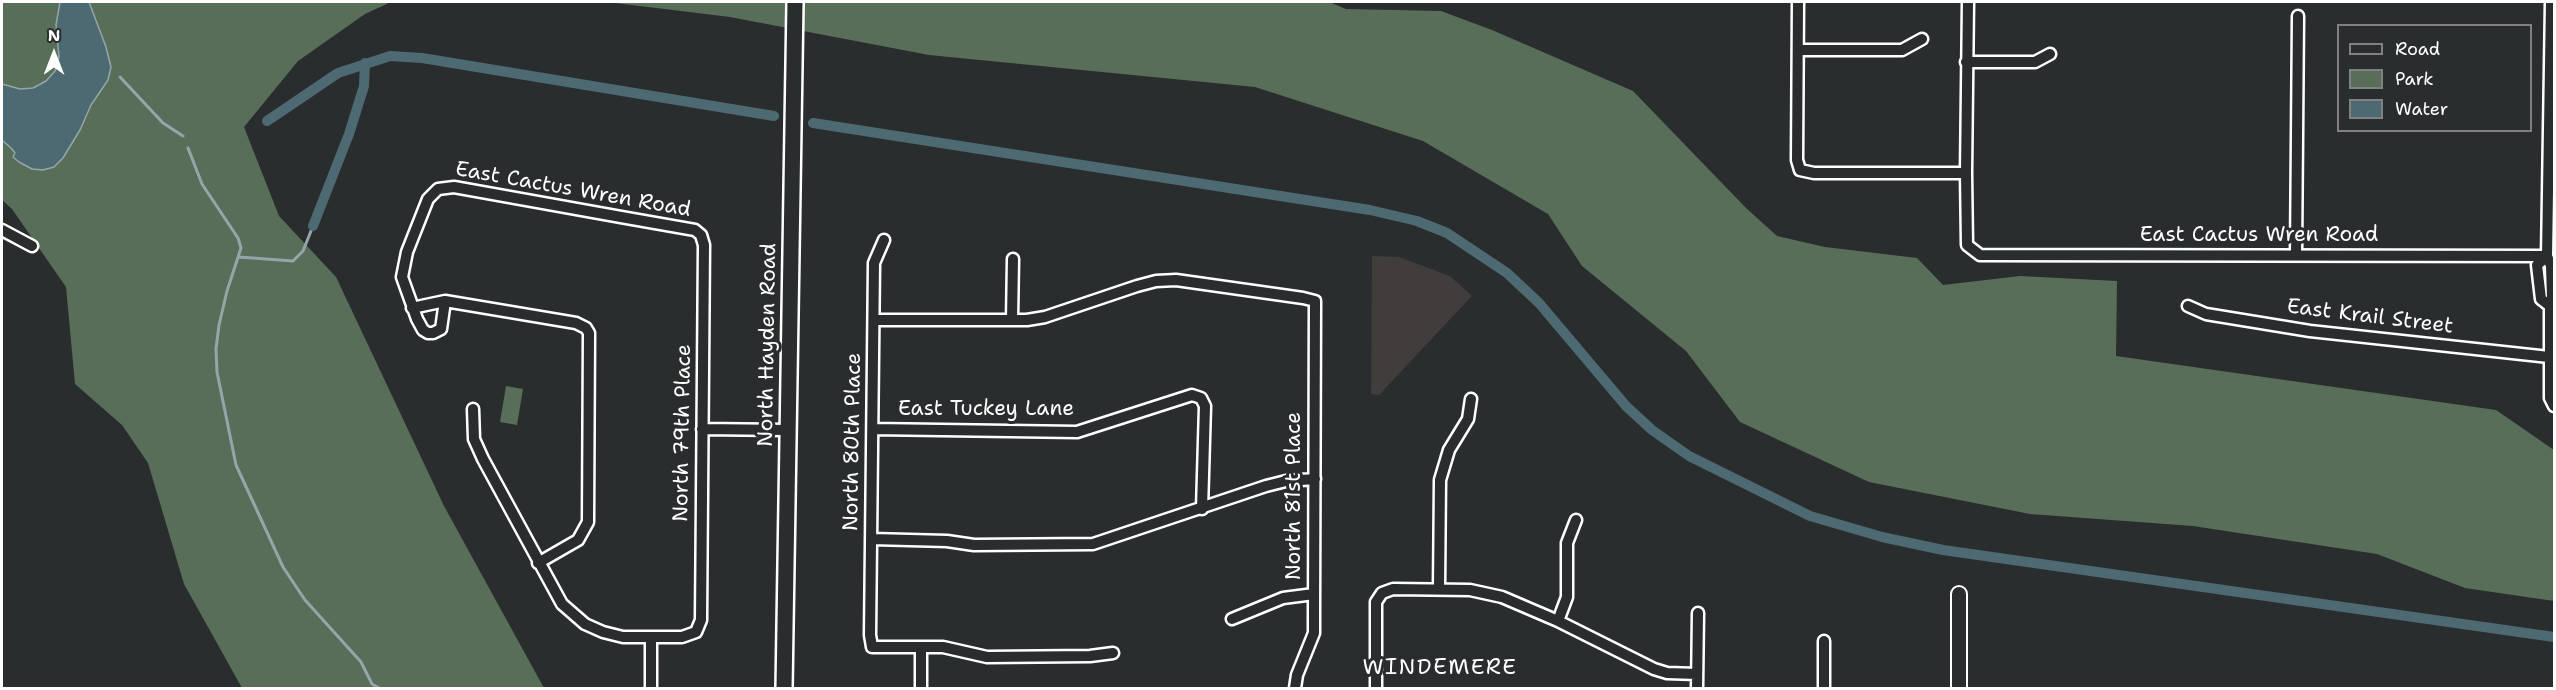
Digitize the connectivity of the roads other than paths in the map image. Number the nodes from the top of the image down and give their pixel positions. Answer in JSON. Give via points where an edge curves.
{"nodes":[{"id":1,"x":795,"y":2,"type":"edge"},
{"id":2,"x":1798,"y":2,"type":"edge"},
{"id":3,"x":1968,"y":2,"type":"edge"},
{"id":4,"x":2551,"y":2,"type":"edge"},
{"id":5,"x":2298,"y":16,"type":"dead end"},
{"id":6,"x":1922,"y":39,"type":"dead end"},
{"id":7,"x":1798,"y":50,"type":"junction"},
{"id":8,"x":2050,"y":54,"type":"dead end"},
{"id":9,"x":1966,"y":62,"type":"junction"},
{"id":10,"x":2551,"y":157,"type":"edge"},
{"id":11,"x":1966,"y":173,"type":"junction"},
{"id":12,"x":2,"y":230,"type":"edge"},
{"id":13,"x":701,"y":235,"type":"joint"},
{"id":14,"x":884,"y":240,"type":"dead end"},
{"id":15,"x":32,"y":246,"type":"dead end"},
{"id":16,"x":2296,"y":255,"type":"junction"},
{"id":17,"x":2547,"y":256,"type":"junction"},
{"id":18,"x":1013,"y":259,"type":"dead end"},
{"id":19,"x":445,"y":301,"type":"junction"},
{"id":20,"x":2188,"y":306,"type":"dead end"},
{"id":21,"x":2552,"y":306,"type":"edge"},
{"id":22,"x":412,"y":308,"type":"junction"},
{"id":23,"x":874,"y":320,"type":"junction"},
{"id":24,"x":1012,"y":321,"type":"junction"},
{"id":25,"x":2549,"y":357,"type":"junction"},
{"id":26,"x":1471,"y":399,"type":"dead end"},
{"id":27,"x":2554,"y":406,"type":"edge"},
{"id":28,"x":472,"y":409,"type":"dead end"},
{"id":29,"x":702,"y":429,"type":"junction"},
{"id":30,"x":873,"y":429,"type":"junction"},
{"id":31,"x":787,"y":430,"type":"junction"},
{"id":32,"x":1315,"y":478,"type":"junction"},
{"id":33,"x":1202,"y":509,"type":"junction"},
{"id":34,"x":1575,"y":520,"type":"dead end"},
{"id":35,"x":872,"y":539,"type":"junction"},
{"id":36,"x":538,"y":563,"type":"junction"},
{"id":37,"x":1439,"y":589,"type":"junction"},
{"id":38,"x":1314,"y":594,"type":"junction"},
{"id":39,"x":1959,"y":594,"type":"dead end"},
{"id":40,"x":1698,"y":613,"type":"dead end"},
{"id":41,"x":1232,"y":619,"type":"dead end"},
{"id":42,"x":1558,"y":621,"type":"junction"},
{"id":43,"x":651,"y":637,"type":"junction"},
{"id":44,"x":1824,"y":641,"type":"dead end"},
{"id":45,"x":921,"y":648,"type":"junction"},
{"id":46,"x":1113,"y":653,"type":"dead end"},
{"id":47,"x":1697,"y":674,"type":"junction"},
{"id":48,"x":651,"y":688,"type":"edge"},
{"id":49,"x":784,"y":688,"type":"edge"},
{"id":50,"x":921,"y":688,"type":"edge"},
{"id":51,"x":1295,"y":688,"type":"edge"},
{"id":52,"x":1376,"y":688,"type":"edge"},
{"id":53,"x":1697,"y":688,"type":"edge"},
{"id":54,"x":1824,"y":688,"type":"edge"},
{"id":55,"x":1959,"y":688,"type":"edge"}],
"edges":[{"from":1,"to":31,"type":"main road","name":"North Hayden Road"},
{"from":2,"to":7,"type":"street"},
{"from":3,"to":9,"type":"street"},
{"from":4,"to":10,"type":"street"},
{"from":5,"to":16,"type":"street"},
{"from":6,"to":7,"type":"street","via":[[1902,50]]},
{"from":7,"to":11,"type":"street","via":[[1800,170]]},
{"from":8,"to":9,"type":"street","via":[[2035,62]]},
{"from":9,"to":11,"type":"street"},
{"from":10,"to":17,"type":"street"},
{"from":11,"to":16,"type":"street","name":"East Cactus Wren Road","via":[[1967,245],[1980,255]]},
{"from":12,"to":15,"type":"street"},
{"from":13,"to":22,"type":"street","name":"East Cactus Wren Road","via":[[695,230],[632,218],[454,187],[438,189],[428,199],[404,264],[402,277]]},
{"from":13,"to":29,"type":"street","name":"North 79th Place"},
{"from":14,"to":23,"type":"street","name":"North 80th Place","via":[[874,263]]},
{"from":16,"to":17,"type":"street","name":"East Cactus Wren Road"},
{"from":17,"to":21,"type":"street","via":[[2537,265],[2541,299]]},
{"from":18,"to":24,"type":"street"},
{"from":19,"to":22,"type":"street"},
{"from":19,"to":22,"type":"street","via":[[441,329],[433,333],[423,330]]},
{"from":19,"to":36,"type":"street","via":[[576,323],[586,328],[591,340],[588,522],[578,540]]},
{"from":20,"to":25,"type":"street","name":"East Krail Street","via":[[2206,314],[2310,331]]},
{"from":21,"to":25,"type":"street"},
{"from":23,"to":24,"type":"street"},
{"from":23,"to":30,"type":"street","name":"North 80th Place"},
{"from":24,"to":32,"type":"street","name":"North 81st Place","via":[[1045,317],[1166,280],[1198,281],[1315,301]]},
{"from":25,"to":27,"type":"street","via":[[2550,398]]},
{"from":26,"to":37,"type":"street","via":[[1468,419],[1449,450],[1440,480]]},
{"from":28,"to":36,"type":"street","via":[[474,439]]},
{"from":29,"to":31,"type":"street"},
{"from":29,"to":43,"type":"street","name":"North 79th Place","via":[[700,620],[696,632],[682,637]]},
{"from":30,"to":33,"type":"street","name":"East Tuckey Lane","via":[[1077,432],[1192,394],[1201,398],[1205,406]]},
{"from":30,"to":35,"type":"street","name":"North 80th Place"},
{"from":31,"to":49,"type":"main road","name":"North Hayden Road"},
{"from":32,"to":33,"type":"street","via":[[1266,486]]},
{"from":32,"to":38,"type":"street","name":"North 81st Place"},
{"from":33,"to":35,"type":"street","via":[[1093,544],[974,545]]},
{"from":34,"to":42,"type":"street","via":[[1567,543],[1567,597]]},
{"from":35,"to":45,"type":"street","name":"North 80th Place","via":[[872,647]]},
{"from":36,"to":43,"type":"street","via":[[562,604],[585,624],[623,637]]},
{"from":37,"to":42,"type":"street","via":[[1502,597]]},
{"from":37,"to":52,"type":"street","via":[[1393,589],[1382,593],[1376,602]]},
{"from":38,"to":41,"type":"street","via":[[1283,598]]},
{"from":38,"to":51,"type":"street","name":"North 81st Place","via":[[1314,633]]},
{"from":39,"to":55,"type":"street"},
{"from":40,"to":47,"type":"street"},
{"from":42,"to":47,"type":"street","via":[[1653,669]]},
{"from":43,"to":48,"type":"street"},
{"from":44,"to":54,"type":"street"},
{"from":45,"to":46,"type":"street","via":[[964,650],[987,657]]},
{"from":45,"to":50,"type":"street"},
{"from":47,"to":53,"type":"street"}]}
